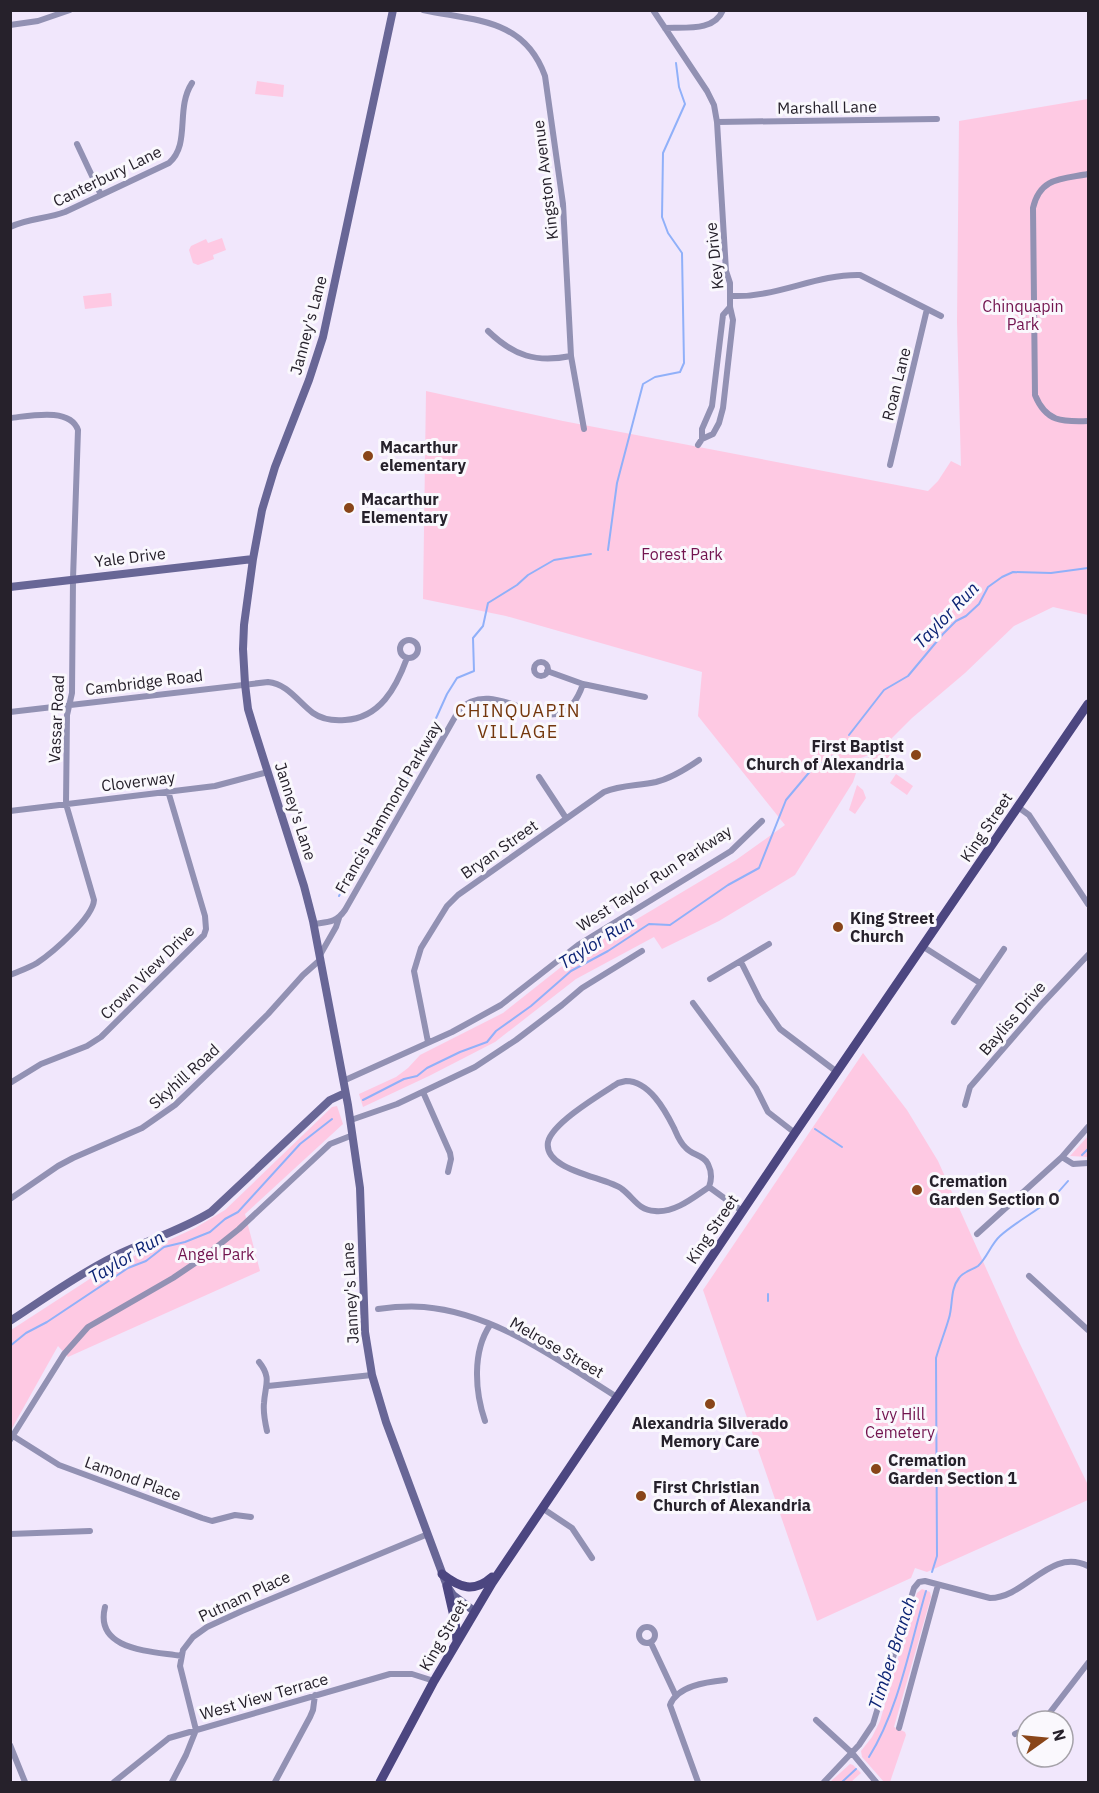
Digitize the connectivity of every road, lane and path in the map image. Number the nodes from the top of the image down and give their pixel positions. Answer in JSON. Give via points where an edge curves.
{"nodes":[{"id":1,"x":70,"y":10,"type":"edge"},
{"id":2,"x":393,"y":10,"type":"edge"},
{"id":3,"x":423,"y":10,"type":"edge"},
{"id":4,"x":653,"y":10,"type":"edge"},
{"id":5,"x":723,"y":10,"type":"edge"},
{"id":6,"x":10,"y":25,"type":"edge"},
{"id":7,"x":665,"y":28,"type":"junction"},
{"id":8,"x":192,"y":83,"type":"dead end"},
{"id":9,"x":937,"y":119,"type":"dead end"},
{"id":10,"x":717,"y":122,"type":"junction"},
{"id":11,"x":77,"y":144,"type":"dead end"},
{"id":12,"x":1089,"y":174,"type":"edge"},
{"id":13,"x":101,"y":195,"type":"junction"},
{"id":14,"x":10,"y":227,"type":"edge"},
{"id":15,"x":732,"y":296,"type":"junction"},
{"id":16,"x":730,"y":307,"type":"junction"},
{"id":17,"x":927,"y":309,"type":"junction"},
{"id":18,"x":941,"y":316,"type":"dead end"},
{"id":19,"x":488,"y":331,"type":"dead end"},
{"id":20,"x":571,"y":356,"type":"junction"},
{"id":21,"x":10,"y":418,"type":"edge"},
{"id":22,"x":1089,"y":421,"type":"edge"},
{"id":23,"x":584,"y":429,"type":"dead end"},
{"id":24,"x":890,"y":465,"type":"dead end"},
{"id":25,"x":253,"y":559,"type":"junction"},
{"id":26,"x":73,"y":579,"type":"junction"},
{"id":27,"x":10,"y":587,"type":"edge"},
{"id":28,"x":407,"y":658,"type":"dead end"},
{"id":29,"x":547,"y":671,"type":"dead end"},
{"id":30,"x":245,"y":684,"type":"junction"},
{"id":31,"x":583,"y":684,"type":"junction"},
{"id":32,"x":645,"y":697,"type":"dead end"},
{"id":33,"x":1089,"y":704,"type":"edge"},
{"id":34,"x":70,"y":705,"type":"junction"},
{"id":35,"x":10,"y":712,"type":"edge"},
{"id":36,"x":699,"y":760,"type":"dead end"},
{"id":37,"x":268,"y":772,"type":"junction"},
{"id":38,"x":539,"y":777,"type":"dead end"},
{"id":39,"x":168,"y":791,"type":"junction"},
{"id":40,"x":66,"y":804,"type":"junction"},
{"id":41,"x":1018,"y":807,"type":"junction"},
{"id":42,"x":10,"y":811,"type":"edge"},
{"id":43,"x":566,"y":818,"type":"junction"},
{"id":44,"x":762,"y":821,"type":"dead end"},
{"id":45,"x":1089,"y":904,"type":"edge"},
{"id":46,"x":339,"y":918,"type":"junction"},
{"id":47,"x":314,"y":924,"type":"junction"},
{"id":48,"x":770,"y":944,"type":"dead end"},
{"id":49,"x":922,"y":946,"type":"junction"},
{"id":50,"x":1004,"y":949,"type":"dead end"},
{"id":51,"x":642,"y":951,"type":"dead end"},
{"id":52,"x":1089,"y":955,"type":"edge"},
{"id":53,"x":320,"y":957,"type":"junction"},
{"id":54,"x":741,"y":962,"type":"junction"},
{"id":55,"x":10,"y":975,"type":"edge"},
{"id":56,"x":710,"y":979,"type":"dead end"},
{"id":57,"x":980,"y":983,"type":"junction"},
{"id":58,"x":693,"y":1003,"type":"dead end"},
{"id":59,"x":954,"y":1022,"type":"dead end"},
{"id":60,"x":428,"y":1042,"type":"junction"},
{"id":61,"x":837,"y":1072,"type":"junction"},
{"id":62,"x":343,"y":1081,"type":"junction"},
{"id":63,"x":10,"y":1083,"type":"edge"},
{"id":64,"x":423,"y":1092,"type":"junction"},
{"id":65,"x":345,"y":1093,"type":"junction"},
{"id":66,"x":965,"y":1104,"type":"dead end"},
{"id":67,"x":351,"y":1120,"type":"junction"},
{"id":68,"x":1089,"y":1127,"type":"edge"},
{"id":69,"x":795,"y":1133,"type":"junction"},
{"id":70,"x":353,"y":1135,"type":"junction"},
{"id":71,"x":1062,"y":1157,"type":"junction"},
{"id":72,"x":1089,"y":1163,"type":"edge"},
{"id":73,"x":448,"y":1172,"type":"dead end"},
{"id":74,"x":709,"y":1186,"type":"junction"},
{"id":75,"x":10,"y":1198,"type":"edge"},
{"id":76,"x":742,"y":1211,"type":"junction"},
{"id":77,"x":977,"y":1234,"type":"dead end"},
{"id":78,"x":1029,"y":1276,"type":"dead end"},
{"id":79,"x":378,"y":1309,"type":"dead end"},
{"id":80,"x":10,"y":1321,"type":"edge"},
{"id":81,"x":490,"y":1324,"type":"junction"},
{"id":82,"x":1089,"y":1330,"type":"edge"},
{"id":83,"x":259,"y":1362,"type":"dead end"},
{"id":84,"x":372,"y":1375,"type":"junction"},
{"id":85,"x":268,"y":1386,"type":"junction"},
{"id":86,"x":617,"y":1397,"type":"junction"},
{"id":87,"x":485,"y":1422,"type":"dead end"},
{"id":88,"x":267,"y":1431,"type":"dead end"},
{"id":89,"x":12,"y":1438,"type":"edge"},
{"id":90,"x":543,"y":1508,"type":"junction"},
{"id":91,"x":251,"y":1517,"type":"dead end"},
{"id":92,"x":90,"y":1531,"type":"dead end"},
{"id":93,"x":10,"y":1534,"type":"edge"},
{"id":94,"x":428,"y":1534,"type":"junction"},
{"id":95,"x":592,"y":1558,"type":"dead end"},
{"id":96,"x":1089,"y":1566,"type":"edge"},
{"id":97,"x":501,"y":1570,"type":"junction"},
{"id":98,"x":442,"y":1574,"type":"junction"},
{"id":99,"x":938,"y":1585,"type":"junction"},
{"id":100,"x":447,"y":1586,"type":"junction"},
{"id":101,"x":105,"y":1607,"type":"dead end"},
{"id":102,"x":474,"y":1611,"type":"junction"},
{"id":103,"x":457,"y":1641,"type":"junction"},
{"id":104,"x":651,"y":1642,"type":"dead end"},
{"id":105,"x":181,"y":1656,"type":"junction"},
{"id":106,"x":1089,"y":1663,"type":"edge"},
{"id":107,"x":724,"y":1680,"type":"dead end"},
{"id":108,"x":434,"y":1681,"type":"junction"},
{"id":109,"x":675,"y":1694,"type":"junction"},
{"id":110,"x":315,"y":1695,"type":"junction"},
{"id":111,"x":1053,"y":1709,"type":"edge"},
{"id":112,"x":816,"y":1720,"type":"dead end"},
{"id":113,"x":899,"y":1728,"type":"dead end"},
{"id":114,"x":196,"y":1730,"type":"junction"},
{"id":115,"x":10,"y":1745,"type":"edge"},
{"id":116,"x":852,"y":1754,"type":"junction"},
{"id":117,"x":25,"y":1782,"type":"edge"},
{"id":118,"x":114,"y":1782,"type":"edge"},
{"id":119,"x":172,"y":1782,"type":"edge"},
{"id":120,"x":275,"y":1782,"type":"edge"},
{"id":121,"x":380,"y":1782,"type":"edge"},
{"id":122,"x":698,"y":1782,"type":"edge"},
{"id":123,"x":824,"y":1782,"type":"edge"},
{"id":124,"x":876,"y":1782,"type":"edge"}],
"edges":[{"from":1,"to":6,"type":"street"},
{"from":2,"to":25,"type":"main road","name":"Janney's Lane","via":[[325,327],[309,380],[274,467]]},
{"from":3,"to":20,"type":"street","name":"Kingston Avenue","via":[[484,21],[510,31],[531,48],[542,68],[562,189]]},
{"from":4,"to":7,"type":"street","name":"Key Drive"},
{"from":5,"to":7,"type":"street","via":[[713,23]]},
{"from":7,"to":10,"type":"street","name":"Key Drive","via":[[707,91]]},
{"from":8,"to":13,"type":"street","name":"Canterbury Lane","via":[[184,96],[181,142],[176,157]]},
{"from":9,"to":10,"type":"street","name":"Marshall Lane"},
{"from":10,"to":15,"type":"street","name":"Key Drive","via":[[726,271]]},
{"from":11,"to":13,"type":"street"},
{"from":12,"to":22,"type":"street","via":[[1045,185],[1033,208],[1035,395],[1039,406],[1054,419]]},
{"from":13,"to":14,"type":"street","name":"Canterbury Lane","via":[[55,216]]},
{"from":15,"to":16,"type":"street"},
{"from":15,"to":17,"type":"street","name":"Key Drive","via":[[762,295],[860,275]]},
{"from":16,"to":16,"type":"street","via":[[733,334],[723,408],[713,434],[700,442],[712,406],[723,315]]},
{"from":17,"to":18,"type":"street","name":"Key Drive"},
{"from":17,"to":24,"type":"street","name":"Roan Lane"},
{"from":19,"to":20,"type":"street","via":[[530,357]]},
{"from":20,"to":23,"type":"street","name":"Kingston Avenue"},
{"from":21,"to":26,"type":"street","name":"Vassar Road","via":[[61,416],[73,421],[78,430]]},
{"from":25,"to":26,"type":"main road","name":"Yale Drive"},
{"from":25,"to":30,"type":"main road","name":"Janney's Lane","via":[[244,626]]},
{"from":26,"to":27,"type":"main road","name":"Yale Drive"},
{"from":26,"to":34,"type":"street","name":"Vassar Road"},
{"from":28,"to":30,"type":"street","name":"Cambridge Road","via":[[380,706],[349,720],[318,716],[274,682]]},
{"from":29,"to":31,"type":"street"},
{"from":30,"to":34,"type":"street","name":"Cambridge Road"},
{"from":30,"to":37,"type":"main road","name":"Janney's Lane","via":[[248,709]]},
{"from":31,"to":32,"type":"street"},
{"from":31,"to":46,"type":"street","name":"Francis Hammond Parkway","via":[[566,711],[543,714],[486,697],[459,710]]},
{"from":33,"to":41,"type":"main road","name":"King Street"},
{"from":34,"to":35,"type":"street","name":"Cambridge Road"},
{"from":34,"to":40,"type":"street","name":"Vassar Road"},
{"from":36,"to":43,"type":"street","name":"Bryan Street","via":[[657,782],[604,792]]},
{"from":37,"to":39,"type":"street","name":"Cloverway","via":[[214,786]]},
{"from":37,"to":47,"type":"main road","name":"Janney's Lane"},
{"from":38,"to":43,"type":"street"},
{"from":39,"to":40,"type":"street","name":"Cloverway"},
{"from":39,"to":63,"type":"street","name":"Crown View Drive","via":[[206,916],[204,935],[101,1037]]},
{"from":40,"to":42,"type":"street","name":"Cloverway"},
{"from":40,"to":55,"type":"street","name":"Vassar Road","via":[[93,906],[84,921],[48,955]]},
{"from":41,"to":45,"type":"street","via":[[1029,815]]},
{"from":41,"to":49,"type":"main road","name":"King Street"},
{"from":43,"to":60,"type":"street","name":"Bryan Street","via":[[452,899],[414,971]]},
{"from":44,"to":60,"type":"street","name":"West Taylor Run Parkway","via":[[730,851],[578,945],[501,1005]]},
{"from":46,"to":47,"type":"street","name":"Francis Hammond Parkway"},
{"from":46,"to":53,"type":"street","name":"Francis Hammond Parkway"},
{"from":47,"to":53,"type":"main road","name":"Janney's Lane"},
{"from":48,"to":54,"type":"street"},
{"from":49,"to":57,"type":"street"},
{"from":49,"to":61,"type":"main road","name":"King Street"},
{"from":50,"to":57,"type":"street"},
{"from":51,"to":64,"type":"street","via":[[582,988],[495,1056]]},
{"from":52,"to":66,"type":"street","name":"Bayliss Drive","via":[[970,1087]]},
{"from":53,"to":62,"type":"main road","name":"Janney's Lane"},
{"from":53,"to":75,"type":"street","name":"Skyhill Road","via":[[175,1105],[142,1128],[73,1158]]},
{"from":54,"to":56,"type":"street"},
{"from":54,"to":61,"type":"street","via":[[780,1029]]},
{"from":57,"to":59,"type":"street"},
{"from":58,"to":69,"type":"street","via":[[756,1088],[768,1112]]},
{"from":60,"to":62,"type":"street","name":"West Taylor Run Parkway"},
{"from":61,"to":69,"type":"main road","name":"King Street"},
{"from":62,"to":65,"type":"main road","name":"Janney's Lane"},
{"from":64,"to":67,"type":"street"},
{"from":64,"to":73,"type":"street","via":[[450,1152]]},
{"from":65,"to":67,"type":"main road","name":"Janney's Lane"},
{"from":65,"to":80,"type":"main road","via":[[330,1100],[210,1212],[187,1226],[113,1257]]},
{"from":67,"to":70,"type":"main road","name":"Janney's Lane"},
{"from":68,"to":71,"type":"street"},
{"from":69,"to":76,"type":"main road","name":"King Street"},
{"from":70,"to":84,"type":"main road","name":"Janney's Lane"},
{"from":70,"to":89,"type":"street","via":[[330,1144],[204,1257],[83,1332],[50,1374]]},
{"from":71,"to":72,"type":"street","via":[[1073,1164]]},
{"from":71,"to":77,"type":"street"},
{"from":74,"to":74,"type":"street","via":[[712,1175],[707,1162],[686,1148],[661,1106],[645,1088],[632,1081],[618,1083],[572,1114],[548,1143],[551,1154],[561,1163],[622,1189],[637,1205],[655,1212],[672,1209]]},
{"from":74,"to":76,"type":"street"},
{"from":76,"to":86,"type":"main road","name":"King Street"},
{"from":78,"to":82,"type":"street"},
{"from":79,"to":81,"type":"street","name":"Melrose Street","via":[[438,1309]]},
{"from":81,"to":86,"type":"street","name":"Melrose Street","via":[[525,1340]]},
{"from":81,"to":87,"type":"street","via":[[484,1334],[478,1367],[479,1403]]},
{"from":83,"to":85,"type":"street"},
{"from":84,"to":85,"type":"street"},
{"from":84,"to":94,"type":"main road","name":"Janney's Lane"},
{"from":85,"to":88,"type":"street","via":[[264,1400]]},
{"from":86,"to":90,"type":"main road","name":"King Street"},
{"from":89,"to":91,"type":"street","name":"Lamond Place","via":[[59,1465],[202,1518],[212,1521],[235,1515]]},
{"from":90,"to":95,"type":"street","via":[[572,1528]]},
{"from":90,"to":97,"type":"main road","name":"King Street"},
{"from":92,"to":93,"type":"street"},
{"from":94,"to":98,"type":"main road","name":"Janney's Lane"},
{"from":94,"to":105,"type":"street","name":"Putnam Place","via":[[207,1627],[193,1637]]},
{"from":96,"to":99,"type":"street","via":[[1058,1564],[997,1598]]},
{"from":97,"to":98,"type":"main road","via":[[471,1588]]},
{"from":97,"to":102,"type":"main road","name":"King Street"},
{"from":98,"to":100,"type":"main road","name":"Janney's Lane"},
{"from":99,"to":113,"type":"street"},
{"from":99,"to":116,"type":"street","via":[[923,1581],[914,1588],[873,1724]]},
{"from":100,"to":102,"type":"main road","name":"Janney's Lane"},
{"from":100,"to":103,"type":"main road"},
{"from":101,"to":105,"type":"street","via":[[105,1624],[121,1645]]},
{"from":102,"to":103,"type":"main road","name":"King Street"},
{"from":103,"to":108,"type":"main road","name":"King Street"},
{"from":104,"to":109,"type":"street"},
{"from":105,"to":114,"type":"street","via":[[180,1672]]},
{"from":106,"to":111,"type":"street"},
{"from":107,"to":109,"type":"street","via":[[706,1682]]},
{"from":108,"to":110,"type":"street","name":"West View Terrace","via":[[402,1672]]},
{"from":108,"to":121,"type":"main road","name":"King Street"},
{"from":109,"to":122,"type":"street","via":[[670,1705]]},
{"from":110,"to":114,"type":"street","name":"West View Terrace"},
{"from":110,"to":120,"type":"street","via":[[313,1710]]},
{"from":112,"to":116,"type":"street"},
{"from":114,"to":118,"type":"street","name":"West View Terrace","via":[[169,1738]]},
{"from":114,"to":119,"type":"street"},
{"from":115,"to":117,"type":"street"},
{"from":116,"to":123,"type":"street"},
{"from":116,"to":124,"type":"street"}]}
